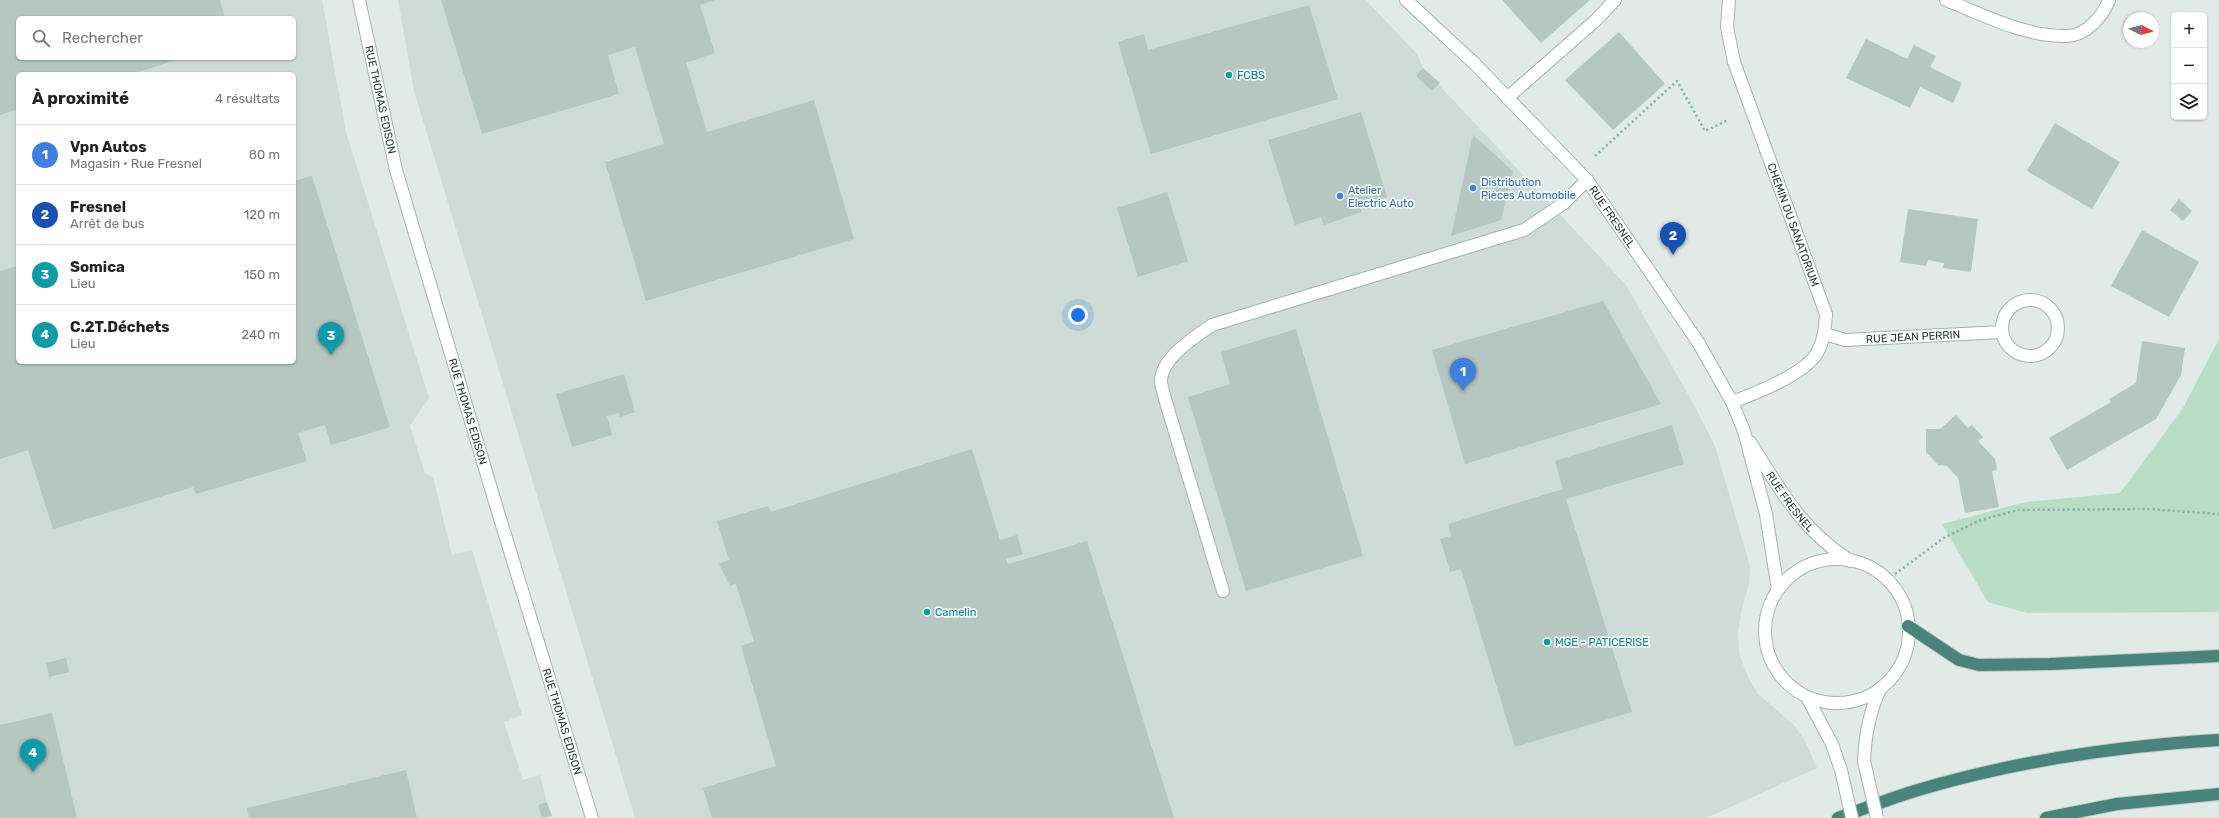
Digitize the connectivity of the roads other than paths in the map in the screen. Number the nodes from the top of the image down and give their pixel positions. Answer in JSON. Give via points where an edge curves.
{"nodes":[{"id":1,"x":359,"y":0,"type":"edge"},
{"id":2,"x":1406,"y":0,"type":"edge"},
{"id":3,"x":1615,"y":0,"type":"edge"},
{"id":4,"x":1729,"y":0,"type":"edge"},
{"id":5,"x":1946,"y":0,"type":"edge"},
{"id":6,"x":2109,"y":0,"type":"edge"},
{"id":7,"x":1506,"y":98,"type":"junction"},
{"id":8,"x":1587,"y":180,"type":"junction"},
{"id":9,"x":2002,"y":332,"type":"junction"},
{"id":10,"x":1824,"y":334,"type":"junction"},
{"id":11,"x":1732,"y":402,"type":"junction"},
{"id":12,"x":1744,"y":431,"type":"junction"},
{"id":13,"x":1850,"y":561,"type":"junction"},
{"id":14,"x":1778,"y":590,"type":"junction"},
{"id":15,"x":1223,"y":591,"type":"dead end"},
{"id":16,"x":1908,"y":626,"type":"junction"},
{"id":17,"x":2219,"y":656,"type":"edge"},
{"id":18,"x":1880,"y":689,"type":"junction"},
{"id":19,"x":1807,"y":697,"type":"junction"},
{"id":20,"x":2219,"y":740,"type":"edge"},
{"id":21,"x":2219,"y":794,"type":"edge"},
{"id":22,"x":592,"y":818,"type":"edge"},
{"id":23,"x":1838,"y":818,"type":"edge"},
{"id":24,"x":1852,"y":818,"type":"edge"},
{"id":25,"x":1877,"y":818,"type":"edge"},
{"id":26,"x":2046,"y":818,"type":"edge"}],
"edges":[{"from":1,"to":22,"type":"street","name":"RUE THOMAS EDISON","via":[[396,170]]},
{"from":2,"to":7,"type":"street","name":"RUE FRESNEL","via":[[1475,64]]},
{"from":3,"to":7,"type":"street","via":[[1595,21]]},
{"from":4,"to":10,"type":"street","name":"CHEMIN DU SANATORIUM","via":[[1727,27],[1734,62],[1826,314]]},
{"from":5,"to":6,"type":"street","via":[[2009,25],[2039,33],[2068,36],[2090,27],[2105,11]]},
{"from":7,"to":8,"type":"street","name":"RUE FRESNEL"},
{"from":8,"to":11,"type":"street","name":"RUE FRESNEL","via":[[1694,336]]},
{"from":8,"to":15,"type":"street","via":[[1564,203],[1524,230],[1212,325],[1182,346],[1169,360],[1161,379],[1165,399]]},
{"from":9,"to":9,"type":"street","via":[[2010,348],[2027,356],[2036,355],[2045,352],[2056,338],[2057,319],[2046,304],[2028,299],[2011,306],[2002,322]]},
{"from":9,"to":10,"type":"street","name":"RUE JEAN PERRIN","via":[[1846,340]]},
{"from":10,"to":11,"type":"street","name":"CHEMIN DU SANATORIUM","via":[[1817,354],[1806,365],[1764,390]]},
{"from":11,"to":12,"type":"street","name":"RUE FRESNEL"},
{"from":12,"to":13,"type":"street","name":"RUE FRESNEL","via":[[1798,516],[1828,546]]},
{"from":12,"to":14,"type":"street","name":"RUE FRESNEL","via":[[1766,514]]},
{"from":13,"to":14,"type":"street","via":[[1823,561],[1810,565],[1798,571]]},
{"from":13,"to":16,"type":"street","via":[[1873,570],[1887,580],[1899,597]]},
{"from":14,"to":19,"type":"street","via":[[1767,617],[1766,646],[1773,664],[1784,680]]},
{"from":16,"to":17,"type":"highway","via":[[1955,658],[1979,665],[2044,665]]},
{"from":16,"to":18,"type":"street","via":[[1904,656],[1894,674]]},
{"from":18,"to":19,"type":"street","via":[[1850,702],[1828,703]]},
{"from":18,"to":25,"type":"street","bridge":true,"via":[[1871,709],[1865,737],[1864,761]]},
{"from":19,"to":24,"type":"street","bridge":true,"via":[[1832,744]]},
{"from":20,"to":23,"type":"highway","via":[[2156,744],[2084,753],[2015,766],[1918,790]]},
{"from":21,"to":26,"type":"highway","via":[[2117,804]]}]}
